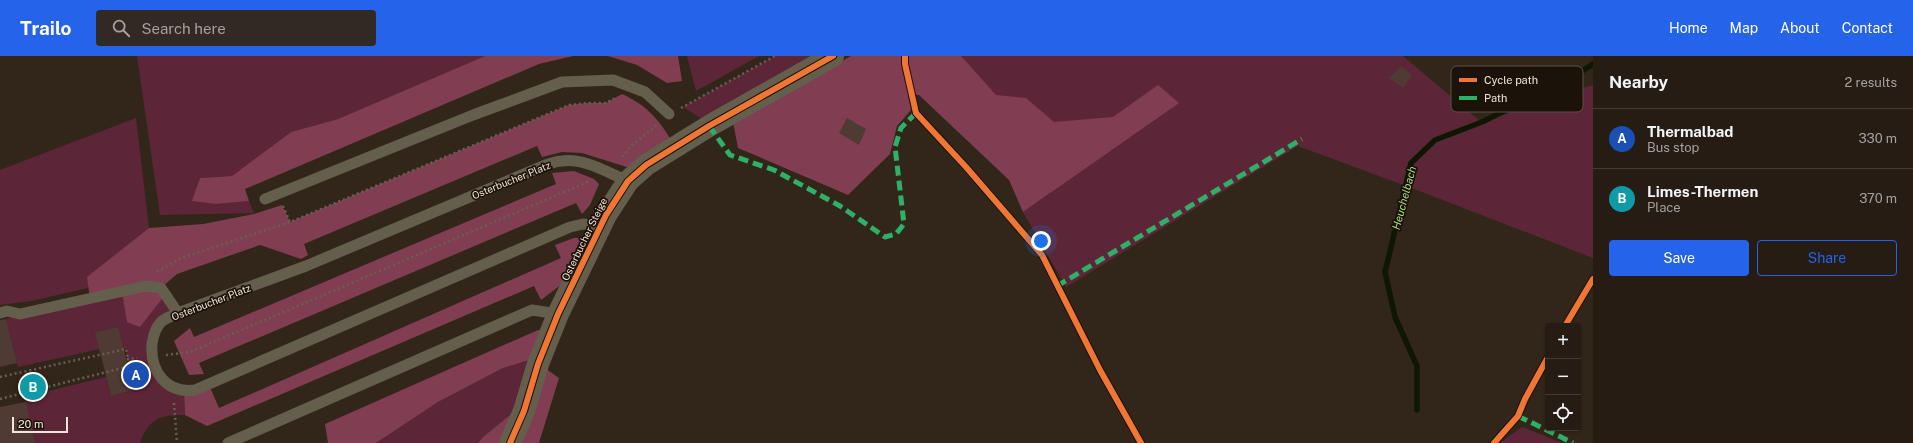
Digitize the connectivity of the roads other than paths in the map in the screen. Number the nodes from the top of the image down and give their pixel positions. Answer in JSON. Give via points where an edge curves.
{"nodes":[{"id":1,"x":833,"y":56,"type":"edge"},
{"id":2,"x":669,"y":114,"type":"road end"},
{"id":3,"x":628,"y":181,"type":"junction"},
{"id":4,"x":265,"y":199,"type":"dead end"},
{"id":5,"x":600,"y":226,"type":"junction"},
{"id":6,"x":0,"y":313,"type":"edge"},
{"id":7,"x":178,"y":314,"type":"junction"},
{"id":8,"x":558,"y":314,"type":"junction"},
{"id":9,"x":228,"y":443,"type":"edge"},
{"id":10,"x":510,"y":443,"type":"edge"}],
"edges":[{"from":1,"to":3,"type":"street","name":"Osterbucher Steige","via":[[709,126],[646,165]]},
{"from":2,"to":4,"type":"lane","via":[[645,92],[613,80],[562,82]]},
{"from":3,"to":5,"type":"street","name":"Osterbucher Steige"},
{"from":3,"to":7,"type":"lane","name":"Osterbucher Platz","via":[[578,162],[562,161],[543,166],[306,266]]},
{"from":5,"to":7,"type":"lane","name":"Osterbucher Platz","via":[[583,224],[570,227],[194,390],[184,392],[173,388],[160,378],[151,356],[153,337],[161,322]]},
{"from":5,"to":8,"type":"street","name":"Osterbucher Steige"},
{"from":6,"to":7,"type":"lane","via":[[7,311],[20,314],[146,286],[161,288]]},
{"from":8,"to":9,"type":"lane","via":[[532,310]]},
{"from":8,"to":10,"type":"street","name":"Osterbucher Steige"}]}
